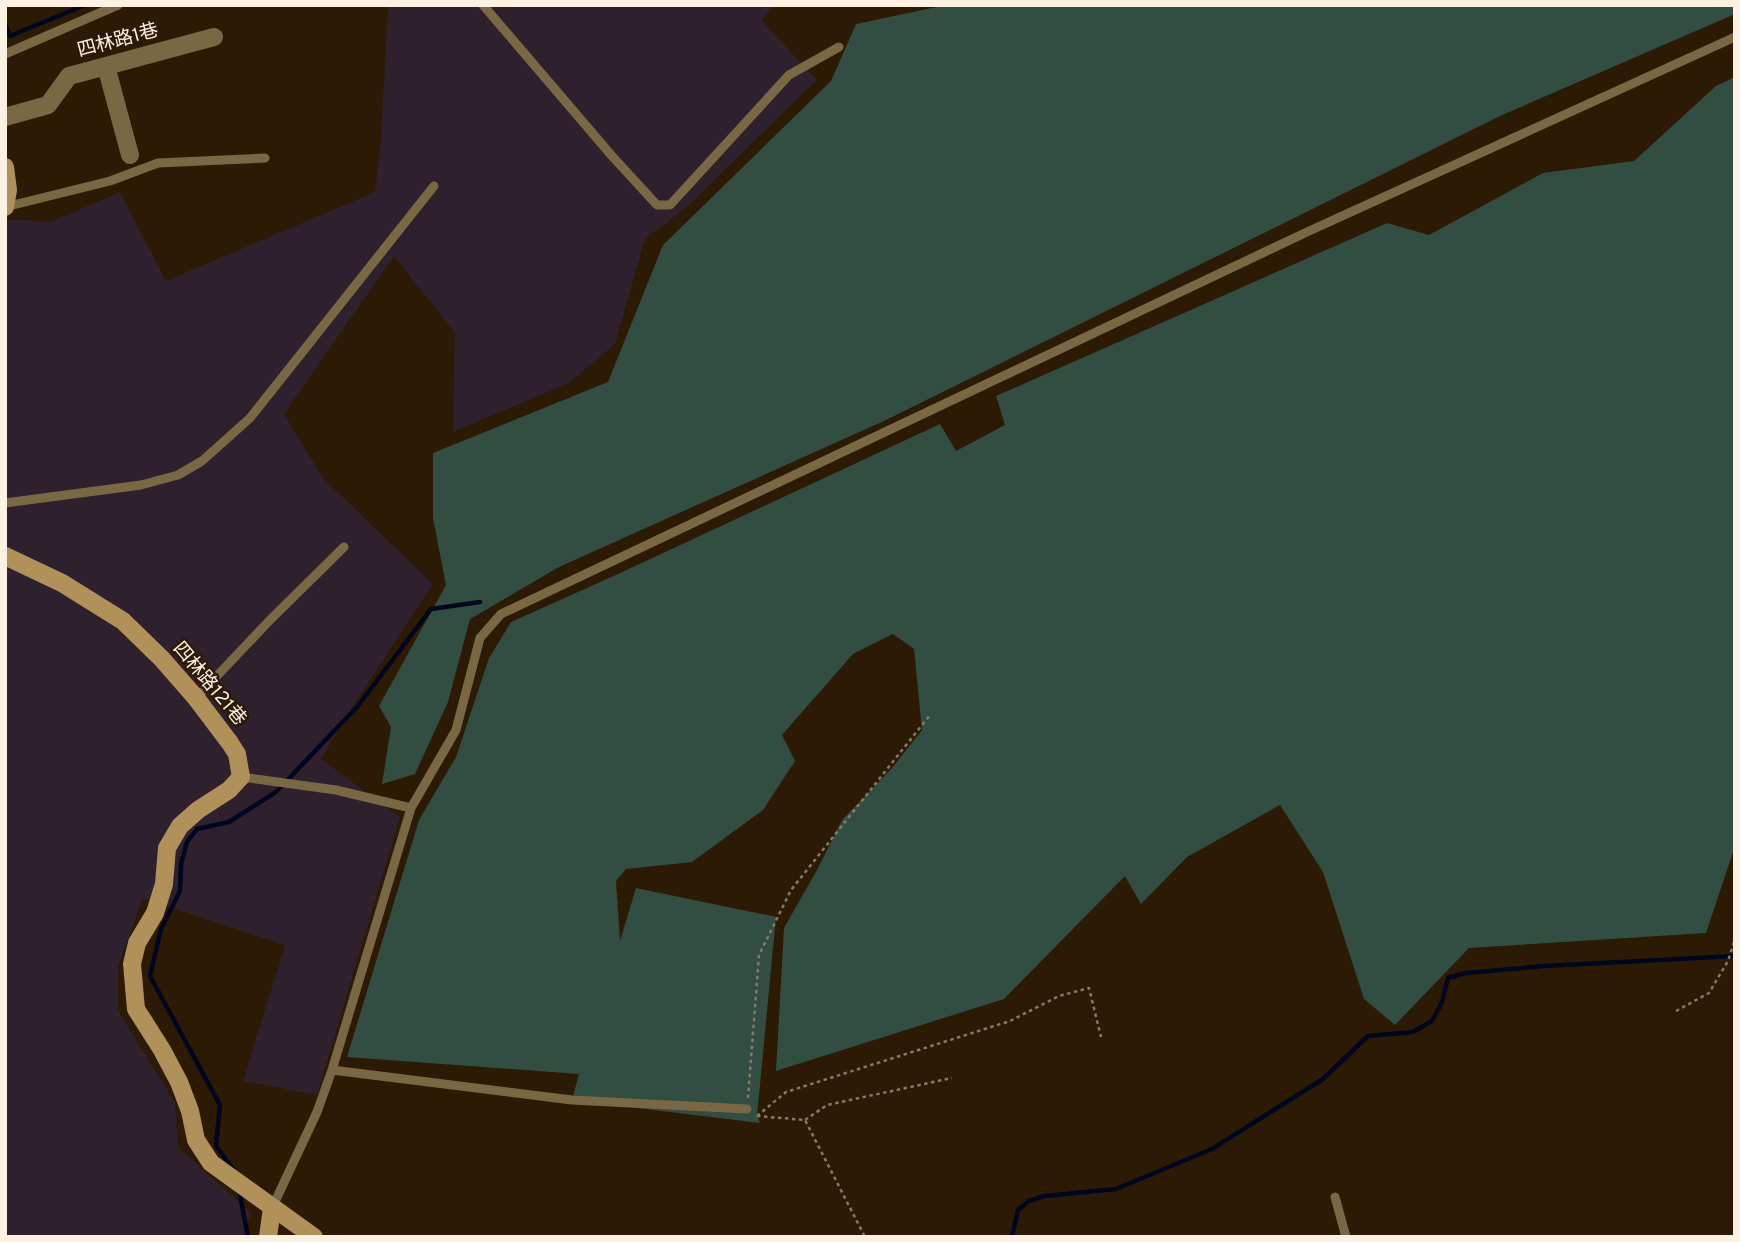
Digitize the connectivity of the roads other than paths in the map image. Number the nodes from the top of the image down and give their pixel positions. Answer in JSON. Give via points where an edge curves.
{"nodes":[{"id":1,"x":118,"y":5,"type":"edge"},
{"id":2,"x":483,"y":5,"type":"edge"},
{"id":3,"x":214,"y":37,"type":"dead end"},
{"id":4,"x":1735,"y":37,"type":"edge"},
{"id":5,"x":839,"y":47,"type":"dead end"},
{"id":6,"x":5,"y":54,"type":"edge"},
{"id":7,"x":106,"y":66,"type":"junction"},
{"id":8,"x":5,"y":117,"type":"edge"},
{"id":9,"x":130,"y":155,"type":"dead end"},
{"id":10,"x":265,"y":158,"type":"dead end"},
{"id":11,"x":5,"y":167,"type":"edge"},
{"id":12,"x":434,"y":186,"type":"dead end"},
{"id":13,"x":5,"y":207,"type":"edge"},
{"id":14,"x":5,"y":503,"type":"edge"},
{"id":15,"x":344,"y":547,"type":"dead end"},
{"id":16,"x":5,"y":556,"type":"edge"},
{"id":17,"x":196,"y":698,"type":"junction"},
{"id":18,"x":241,"y":777,"type":"junction"},
{"id":19,"x":411,"y":808,"type":"junction"},
{"id":20,"x":332,"y":1070,"type":"junction"},
{"id":21,"x":747,"y":1109,"type":"road end"},
{"id":22,"x":1335,"y":1197,"type":"dead end"},
{"id":23,"x":272,"y":1208,"type":"junction"},
{"id":24,"x":268,"y":1237,"type":"edge"},
{"id":25,"x":314,"y":1237,"type":"edge"},
{"id":26,"x":1346,"y":1237,"type":"edge"}],
"edges":[{"from":1,"to":6,"type":"lane"},
{"from":2,"to":5,"type":"lane","via":[[657,205],[670,205],[789,75]]},
{"from":3,"to":7,"type":"street","name":"四林路1巷"},
{"from":4,"to":19,"type":"lane","via":[[1307,232],[501,614],[480,638],[456,730]]},
{"from":7,"to":8,"type":"street","name":"四林路1巷","via":[[69,76],[48,105]]},
{"from":7,"to":9,"type":"street"},
{"from":10,"to":13,"type":"lane","via":[[158,163],[110,181]]},
{"from":11,"to":13,"type":"street"},
{"from":12,"to":14,"type":"lane","via":[[250,418],[202,461],[178,475],[141,485]]},
{"from":15,"to":17,"type":"lane"},
{"from":16,"to":17,"type":"street","name":"四林路121巷","via":[[62,583],[123,621]]},
{"from":17,"to":18,"type":"street","name":"四林路121巷","via":[[237,754]]},
{"from":18,"to":19,"type":"lane","via":[[336,790]]},
{"from":18,"to":23,"type":"street","via":[[180,826],[167,848],[164,884],[155,914],[136,943],[132,981],[136,1009],[179,1082],[196,1140],[211,1163]]},
{"from":19,"to":20,"type":"lane"},
{"from":20,"to":21,"type":"lane","via":[[572,1100]]},
{"from":20,"to":23,"type":"lane"},
{"from":22,"to":26,"type":"lane"},
{"from":23,"to":24,"type":"street"},
{"from":23,"to":25,"type":"street"}]}
